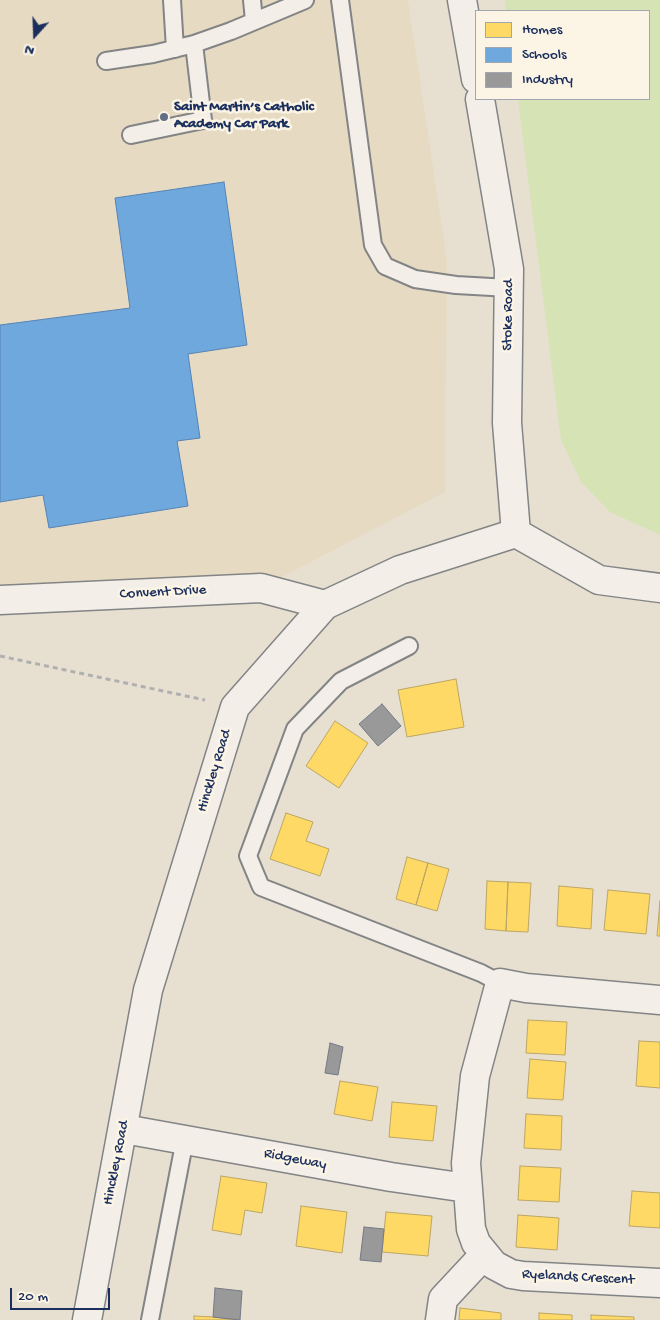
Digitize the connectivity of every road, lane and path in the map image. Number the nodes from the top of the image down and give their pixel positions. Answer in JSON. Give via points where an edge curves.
{"nodes":[{"id":1,"x":172,"y":0,"type":"edge"},
{"id":2,"x":252,"y":0,"type":"edge"},
{"id":3,"x":305,"y":0,"type":"edge"},
{"id":4,"x":340,"y":0,"type":"edge"},
{"id":5,"x":462,"y":0,"type":"edge"},
{"id":6,"x":254,"y":22,"type":"junction"},
{"id":7,"x":194,"y":44,"type":"junction"},
{"id":8,"x":176,"y":49,"type":"junction"},
{"id":9,"x":106,"y":61,"type":"dead end"},
{"id":10,"x":475,"y":73,"type":"edge"},
{"id":11,"x":480,"y":100,"type":"edge"},
{"id":12,"x":131,"y":135,"type":"dead end"},
{"id":13,"x":509,"y":288,"type":"junction"},
{"id":14,"x":516,"y":533,"type":"junction"},
{"id":15,"x":660,"y":588,"type":"edge"},
{"id":16,"x":0,"y":600,"type":"edge"},
{"id":17,"x":325,"y":605,"type":"junction"},
{"id":18,"x":410,"y":646,"type":"dead end"},
{"id":19,"x":0,"y":656,"type":"edge"},
{"id":20,"x":235,"y":706,"type":"junction"},
{"id":21,"x":500,"y":983,"type":"junction"},
{"id":22,"x":660,"y":1000,"type":"edge"},
{"id":23,"x":124,"y":1128,"type":"junction"},
{"id":24,"x":185,"y":1140,"type":"junction"},
{"id":25,"x":467,"y":1188,"type":"junction"},
{"id":26,"x":484,"y":1255,"type":"junction"},
{"id":27,"x":660,"y":1283,"type":"edge"},
{"id":28,"x":88,"y":1320,"type":"edge"},
{"id":29,"x":150,"y":1320,"type":"edge"},
{"id":30,"x":440,"y":1320,"type":"edge"}],
"edges":[{"from":1,"to":8,"type":"lane"},
{"from":2,"to":6,"type":"lane"},
{"from":3,"to":6,"type":"lane"},
{"from":4,"to":13,"type":"lane","via":[[373,245],[385,266],[415,279]]},
{"from":5,"to":10,"type":"street"},
{"from":6,"to":7,"type":"lane"},
{"from":7,"to":8,"type":"lane"},
{"from":7,"to":12,"type":"lane","via":[[203,120]]},
{"from":8,"to":9,"type":"lane"},
{"from":11,"to":13,"type":"street","name":"Stoke Road","via":[[509,269]]},
{"from":13,"to":14,"type":"street","name":"Stoke Road","via":[[507,424]]},
{"from":14,"to":15,"type":"street","via":[[599,580]]},
{"from":14,"to":17,"type":"street","name":"Hinckley Road","via":[[400,570]]},
{"from":16,"to":17,"type":"street","name":"Convent Drive","via":[[261,588]]},
{"from":17,"to":20,"type":"street","name":"Hinckley Road"},
{"from":18,"to":21,"type":"lane","via":[[341,681],[294,729],[248,856],[262,887]]},
{"from":19,"to":20,"type":"path"},
{"from":20,"to":23,"type":"street","name":"Hinckley Road","via":[[148,990]]},
{"from":21,"to":22,"type":"street"},
{"from":21,"to":25,"type":"street","name":"Ryelands Crescent","via":[[475,1076],[466,1163]]},
{"from":23,"to":24,"type":"street","name":"Ridgeway"},
{"from":23,"to":28,"type":"street","name":"Hinckley Road"},
{"from":24,"to":25,"type":"street","name":"Ridgeway","via":[[390,1178]]},
{"from":24,"to":29,"type":"lane"},
{"from":25,"to":26,"type":"street","name":"Ryelands Crescent","via":[[471,1229]]},
{"from":26,"to":27,"type":"street","name":"Ryelands Crescent","via":[[494,1265],[523,1276]]},
{"from":26,"to":30,"type":"street","via":[[443,1299]]}]}
